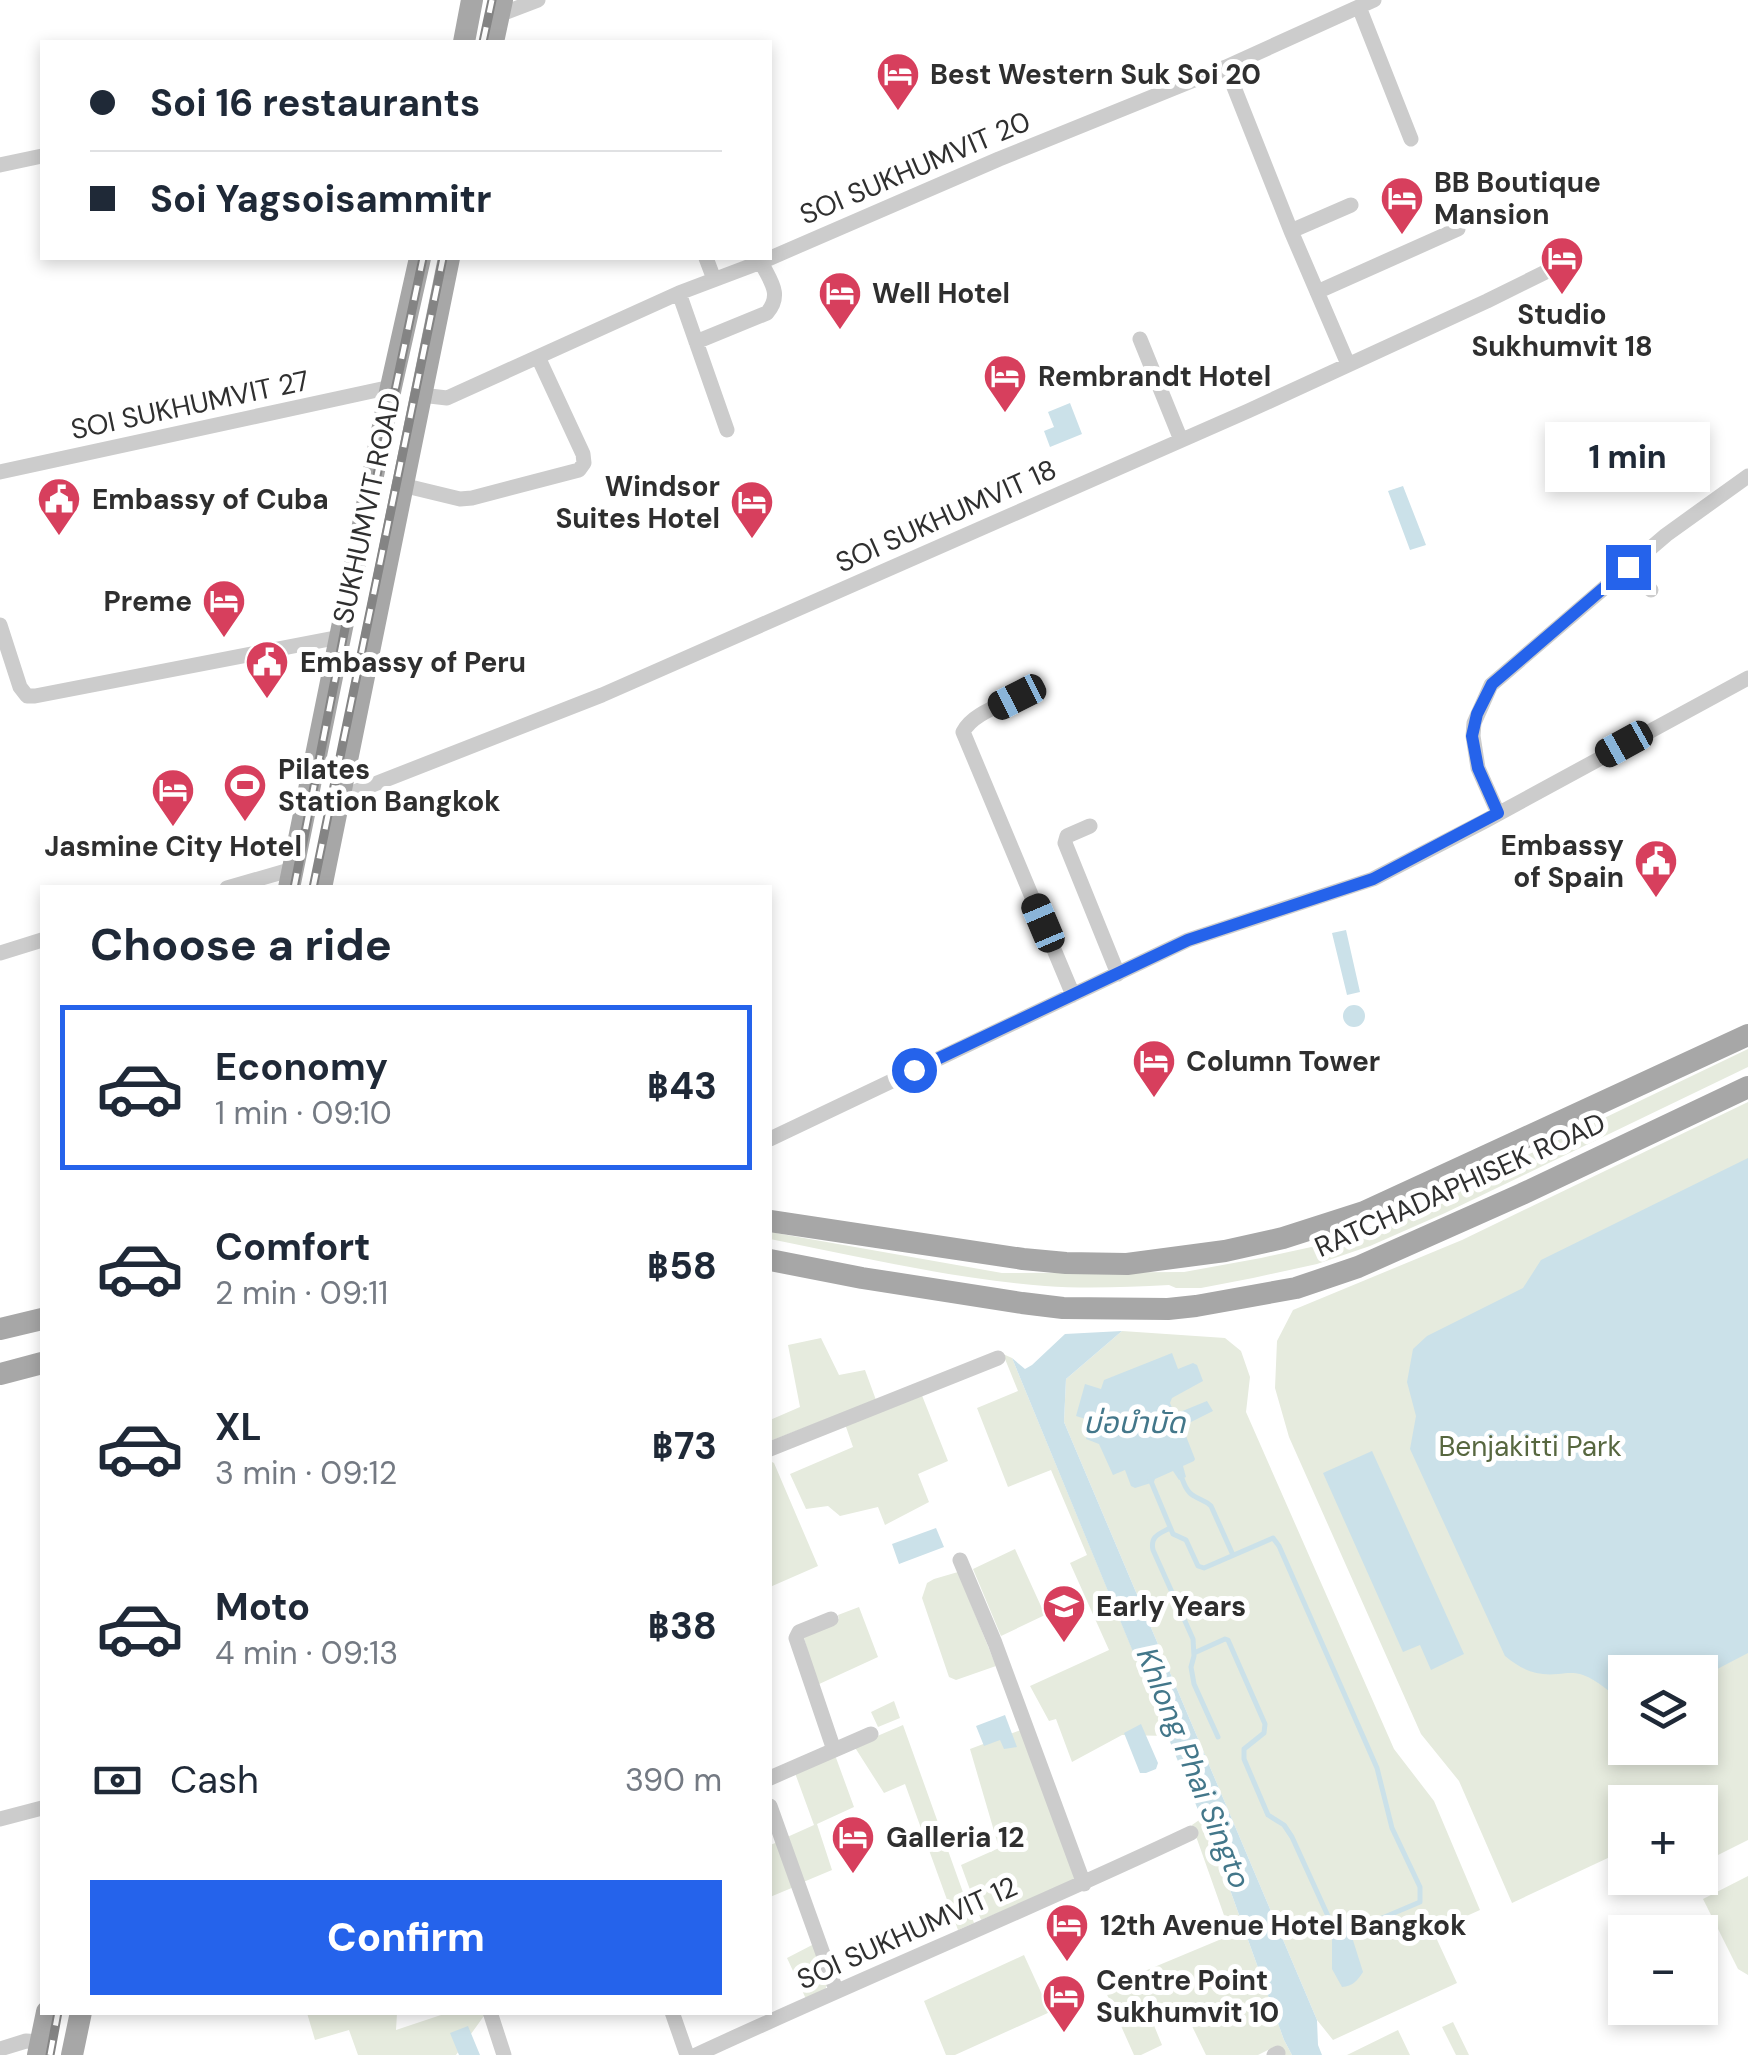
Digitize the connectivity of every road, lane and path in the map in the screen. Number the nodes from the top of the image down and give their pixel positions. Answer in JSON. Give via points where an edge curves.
{"nodes":[{"id":1,"x":538,"y":0,"type":"edge"},
{"id":2,"x":1367,"y":4,"type":"edge"},
{"id":3,"x":472,"y":5,"type":"edge"},
{"id":4,"x":500,"y":8,"type":"edge"},
{"id":5,"x":464,"y":40,"type":"edge"},
{"id":6,"x":493,"y":40,"type":"edge"},
{"id":7,"x":1226,"y":67,"type":"junction"},
{"id":8,"x":1411,"y":139,"type":"dead end"},
{"id":9,"x":40,"y":156,"type":"edge"},
{"id":10,"x":0,"y":166,"type":"edge"},
{"id":11,"x":1352,"y":205,"type":"dead end"},
{"id":12,"x":1458,"y":229,"type":"dead end"},
{"id":13,"x":1291,"y":231,"type":"junction"},
{"id":14,"x":772,"y":257,"type":"edge"},
{"id":15,"x":420,"y":260,"type":"edge"},
{"id":16,"x":449,"y":260,"type":"edge"},
{"id":17,"x":707,"y":260,"type":"edge"},
{"id":18,"x":766,"y":260,"type":"edge"},
{"id":19,"x":761,"y":262,"type":"junction"},
{"id":20,"x":1566,"y":262,"type":"dead end"},
{"id":21,"x":714,"y":279,"type":"junction"},
{"id":22,"x":1316,"y":292,"type":"junction"},
{"id":23,"x":679,"y":294,"type":"junction"},
{"id":24,"x":1140,"y":339,"type":"dead end"},
{"id":25,"x":696,"y":342,"type":"junction"},
{"id":26,"x":538,"y":357,"type":"junction"},
{"id":27,"x":1348,"y":364,"type":"junction"},
{"id":28,"x":391,"y":387,"type":"junction"},
{"id":29,"x":420,"y":395,"type":"junction"},
{"id":30,"x":727,"y":430,"type":"dead end"},
{"id":31,"x":1181,"y":440,"type":"junction"},
{"id":32,"x":0,"y":472,"type":"edge"},
{"id":33,"x":1748,"y":476,"type":"edge"},
{"id":34,"x":402,"y":485,"type":"junction"},
{"id":35,"x":1628,"y":567,"type":"junction"},
{"id":36,"x":1651,"y":590,"type":"dead end"},
{"id":37,"x":0,"y":625,"type":"edge"},
{"id":38,"x":340,"y":637,"type":"junction"},
{"id":39,"x":1748,"y":678,"type":"edge"},
{"id":40,"x":1017,"y":697,"type":"dead end"},
{"id":41,"x":339,"y":798,"type":"junction"},
{"id":42,"x":1498,"y":813,"type":"junction"},
{"id":43,"x":1090,"y":826,"type":"dead end"},
{"id":44,"x":291,"y":878,"type":"edge"},
{"id":45,"x":247,"y":885,"type":"edge"},
{"id":46,"x":322,"y":885,"type":"edge"},
{"id":47,"x":40,"y":941,"type":"edge"},
{"id":48,"x":0,"y":953,"type":"edge"},
{"id":49,"x":1118,"y":974,"type":"junction"},
{"id":50,"x":1073,"y":995,"type":"junction"},
{"id":51,"x":1748,"y":1035,"type":"edge"},
{"id":52,"x":1748,"y":1086,"type":"edge"},
{"id":53,"x":772,"y":1138,"type":"edge"},
{"id":54,"x":772,"y":1221,"type":"edge"},
{"id":55,"x":772,"y":1260,"type":"edge"},
{"id":56,"x":40,"y":1319,"type":"edge"},
{"id":57,"x":0,"y":1329,"type":"edge"},
{"id":58,"x":998,"y":1358,"type":"dead end"},
{"id":59,"x":40,"y":1364,"type":"edge"},
{"id":60,"x":0,"y":1374,"type":"edge"},
{"id":61,"x":772,"y":1448,"type":"edge"},
{"id":62,"x":960,"y":1560,"type":"dead end"},
{"id":63,"x":831,"y":1619,"type":"dead end"},
{"id":64,"x":871,"y":1734,"type":"dead end"},
{"id":65,"x":834,"y":1750,"type":"junction"},
{"id":66,"x":772,"y":1777,"type":"edge"},
{"id":67,"x":40,"y":1809,"type":"edge"},
{"id":68,"x":772,"y":1812,"type":"edge"},
{"id":69,"x":0,"y":1819,"type":"edge"},
{"id":70,"x":1191,"y":1833,"type":"dead end"},
{"id":71,"x":1084,"y":1884,"type":"junction"},
{"id":72,"x":836,"y":1990,"type":"junction"},
{"id":73,"x":46,"y":2015,"type":"edge"},
{"id":74,"x":80,"y":2015,"type":"edge"},
{"id":75,"x":491,"y":2015,"type":"edge"},
{"id":76,"x":673,"y":2015,"type":"edge"},
{"id":77,"x":0,"y":2049,"type":"edge"},
{"id":78,"x":39,"y":2049,"type":"edge"},
{"id":79,"x":72,"y":2055,"type":"edge"},
{"id":80,"x":504,"y":2055,"type":"edge"},
{"id":81,"x":687,"y":2055,"type":"edge"},
{"id":82,"x":696,"y":2055,"type":"edge"}],
"edges":[{"from":1,"to":4,"type":"street"},
{"from":2,"to":7,"type":"street","name":"SOI SUKHUMVIT 20"},
{"from":2,"to":8,"type":"street"},
{"from":3,"to":4,"type":"main road"},
{"from":3,"to":5,"type":"main road"},
{"from":4,"to":6,"type":"main road"},
{"from":7,"to":13,"type":"street"},
{"from":7,"to":14,"type":"street","name":"SOI SUKHUMVIT 20"},
{"from":9,"to":10,"type":"street"},
{"from":11,"to":13,"type":"street"},
{"from":12,"to":22,"type":"street"},
{"from":13,"to":22,"type":"street"},
{"from":15,"to":28,"type":"main road","name":"SUKHUMVIT ROAD"},
{"from":16,"to":29,"type":"main road","name":"SUKHUMVIT ROAD"},
{"from":17,"to":21,"type":"street"},
{"from":18,"to":19,"type":"street","name":"SOI SUKHUMVIT 20"},
{"from":19,"to":21,"type":"street","name":"SOI SUKHUMVIT 20"},
{"from":19,"to":25,"type":"street","via":[[776,295],[768,313]]},
{"from":20,"to":27,"type":"street","name":"SOI SUKHUMVIT 18"},
{"from":21,"to":23,"type":"street","name":"SOI SUKHUMVIT 20"},
{"from":22,"to":27,"type":"street"},
{"from":23,"to":25,"type":"street"},
{"from":23,"to":26,"type":"street","name":"SOI SUKHUMVIT 20"},
{"from":24,"to":31,"type":"street"},
{"from":25,"to":30,"type":"street"},
{"from":26,"to":29,"type":"street","name":"SOI SUKHUMVIT 20","via":[[447,398]]},
{"from":26,"to":34,"type":"street","via":[[582,454],[579,470],[460,500]]},
{"from":27,"to":31,"type":"street","name":"SOI SUKHUMVIT 18"},
{"from":28,"to":29,"type":"main road"},
{"from":28,"to":32,"type":"street","name":"SOI SUKHUMVIT 27"},
{"from":28,"to":38,"type":"main road","name":"SUKHUMVIT ROAD"},
{"from":29,"to":34,"type":"main road","name":"SUKHUMVIT ROAD"},
{"from":31,"to":41,"type":"street","name":"SOI SUKHUMVIT 18","via":[[602,695]]},
{"from":33,"to":35,"type":"street"},
{"from":34,"to":41,"type":"main road","name":"SUKHUMVIT ROAD"},
{"from":35,"to":36,"type":"street"},
{"from":35,"to":42,"type":"street","via":[[1492,684],[1472,736]]},
{"from":37,"to":38,"type":"street","via":[[26,696]]},
{"from":38,"to":44,"type":"main road","name":"SUKHUMVIT ROAD"},
{"from":39,"to":42,"type":"street"},
{"from":40,"to":50,"type":"street","via":[[963,732]]},
{"from":41,"to":46,"type":"main road","name":"SUKHUMVIT ROAD"},
{"from":42,"to":49,"type":"street","via":[[1373,879],[1205,934]]},
{"from":43,"to":49,"type":"street","via":[[1065,843]]},
{"from":44,"to":45,"type":"street"},
{"from":47,"to":48,"type":"street"},
{"from":49,"to":50,"type":"street"},
{"from":50,"to":53,"type":"street"},
{"from":51,"to":54,"type":"main road","name":"RATCHADAPHISEK ROAD","via":[[1364,1212],[1224,1251],[1127,1264],[1066,1263]]},
{"from":52,"to":55,"type":"main road","name":"RATCHADAPHISEK ROAD","via":[[1358,1267],[1296,1288],[1196,1306],[1022,1304]]},
{"from":56,"to":57,"type":"main road"},
{"from":58,"to":61,"type":"street"},
{"from":59,"to":60,"type":"main road"},
{"from":62,"to":71,"type":"street"},
{"from":63,"to":65,"type":"street","via":[[796,1638]]},
{"from":64,"to":65,"type":"street"},
{"from":65,"to":66,"type":"street"},
{"from":67,"to":69,"type":"street"},
{"from":68,"to":72,"type":"street"},
{"from":70,"to":71,"type":"street","name":"SOI SUKHUMVIT 12"},
{"from":71,"to":72,"type":"street","name":"SOI SUKHUMVIT 12"},
{"from":72,"to":82,"type":"street","name":"SOI SUKHUMVIT 12"},
{"from":73,"to":78,"type":"main road"},
{"from":74,"to":79,"type":"main road"},
{"from":75,"to":80,"type":"street"},
{"from":76,"to":81,"type":"street"},
{"from":77,"to":78,"type":"street","via":[[26,2041]]}]}
